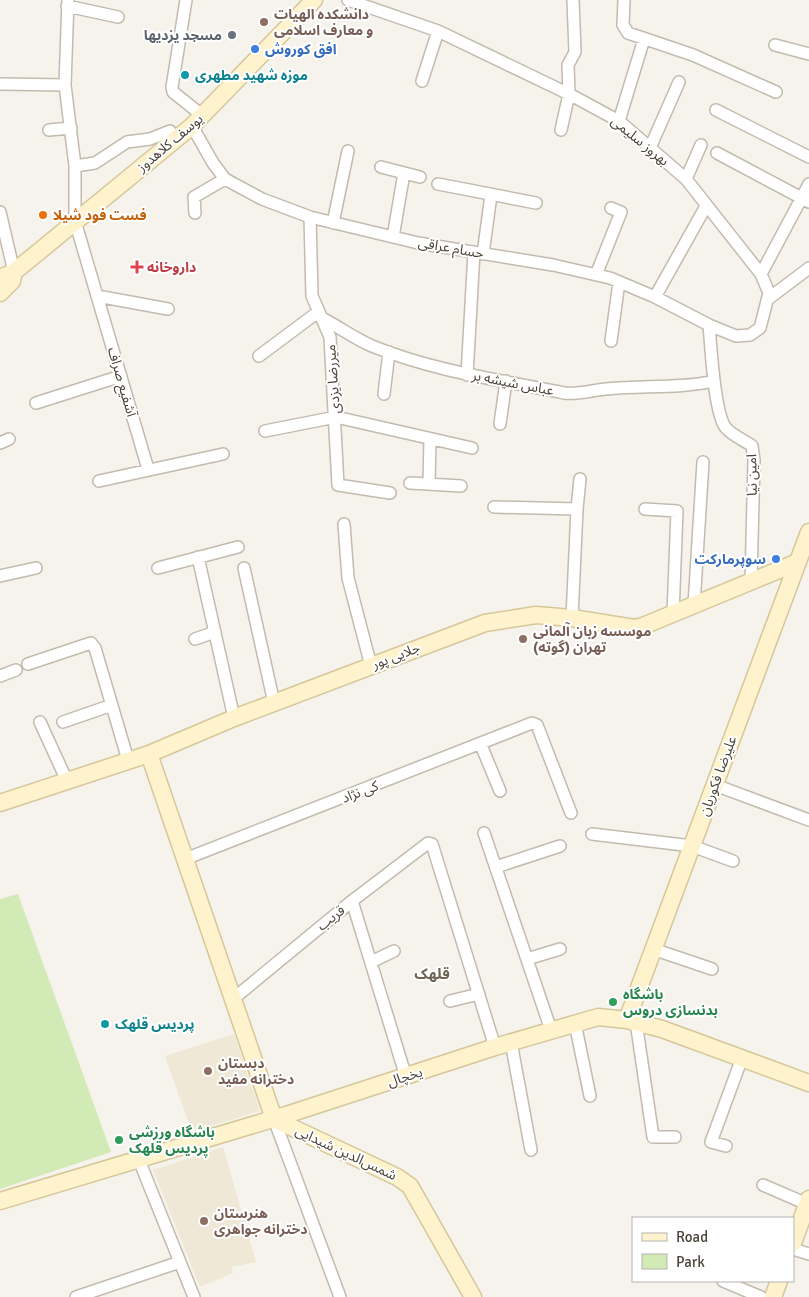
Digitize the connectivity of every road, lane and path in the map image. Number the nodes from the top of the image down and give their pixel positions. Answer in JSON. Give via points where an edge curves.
{"nodes":[{"id":1,"x":186,"y":0,"type":"edge"},
{"id":2,"x":314,"y":0,"type":"edge"},
{"id":3,"x":348,"y":0,"type":"edge"},
{"id":4,"x":573,"y":0,"type":"edge"},
{"id":5,"x":624,"y":0,"type":"edge"},
{"id":6,"x":68,"y":3,"type":"edge"},
{"id":7,"x":118,"y":17,"type":"dead end"},
{"id":8,"x":438,"y":31,"type":"junction"},
{"id":9,"x":644,"y":39,"type":"junction"},
{"id":10,"x":774,"y":45,"type":"dead end"},
{"id":11,"x":809,"y":54,"type":"edge"},
{"id":12,"x":422,"y":81,"type":"dead end"},
{"id":13,"x":679,"y":82,"type":"dead end"},
{"id":14,"x":0,"y":84,"type":"edge"},
{"id":15,"x":65,"y":85,"type":"junction"},
{"id":16,"x":776,"y":92,"type":"dead end"},
{"id":17,"x":569,"y":94,"type":"junction"},
{"id":18,"x":716,"y":110,"type":"dead end"},
{"id":19,"x":197,"y":121,"type":"junction"},
{"id":20,"x":618,"y":121,"type":"junction"},
{"id":21,"x":71,"y":128,"type":"junction"},
{"id":22,"x":49,"y":130,"type":"dead end"},
{"id":23,"x":561,"y":130,"type":"dead end"},
{"id":24,"x":170,"y":131,"type":"dead end"},
{"id":25,"x":701,"y":145,"type":"dead end"},
{"id":26,"x":650,"y":148,"type":"junction"},
{"id":27,"x":348,"y":151,"type":"dead end"},
{"id":28,"x":717,"y":153,"type":"dead end"},
{"id":29,"x":809,"y":157,"type":"edge"},
{"id":30,"x":75,"y":166,"type":"junction"},
{"id":31,"x":381,"y":167,"type":"dead end"},
{"id":32,"x":404,"y":173,"type":"junction"},
{"id":33,"x":420,"y":177,"type":"dead end"},
{"id":34,"x":225,"y":179,"type":"junction"},
{"id":35,"x":686,"y":179,"type":"junction"},
{"id":36,"x":438,"y":184,"type":"dead end"},
{"id":37,"x":809,"y":184,"type":"edge"},
{"id":38,"x":492,"y":195,"type":"junction"},
{"id":39,"x":805,"y":200,"type":"edge"},
{"id":40,"x":536,"y":203,"type":"dead end"},
{"id":41,"x":706,"y":206,"type":"junction"},
{"id":42,"x":611,"y":208,"type":"dead end"},
{"id":43,"x":0,"y":212,"type":"edge"},
{"id":44,"x":195,"y":212,"type":"dead end"},
{"id":45,"x":310,"y":217,"type":"junction"},
{"id":46,"x":75,"y":221,"type":"junction"},
{"id":47,"x":333,"y":223,"type":"junction"},
{"id":48,"x":2,"y":229,"type":"edge"},
{"id":49,"x":393,"y":237,"type":"junction"},
{"id":50,"x":479,"y":253,"type":"junction"},
{"id":51,"x":809,"y":268,"type":"edge"},
{"id":52,"x":760,"y":274,"type":"junction"},
{"id":53,"x":7,"y":275,"type":"edge"},
{"id":54,"x":596,"y":275,"type":"junction"},
{"id":55,"x":619,"y":282,"type":"junction"},
{"id":56,"x":0,"y":293,"type":"edge"},
{"id":57,"x":97,"y":296,"type":"junction"},
{"id":58,"x":655,"y":297,"type":"junction"},
{"id":59,"x":768,"y":299,"type":"junction"},
{"id":60,"x":168,"y":308,"type":"dead end"},
{"id":61,"x":320,"y":315,"type":"junction"},
{"id":62,"x":709,"y":325,"type":"junction"},
{"id":63,"x":611,"y":340,"type":"dead end"},
{"id":64,"x":389,"y":352,"type":"junction"},
{"id":65,"x":259,"y":356,"type":"dead end"},
{"id":66,"x":467,"y":375,"type":"junction"},
{"id":67,"x":121,"y":376,"type":"junction"},
{"id":68,"x":506,"y":381,"type":"junction"},
{"id":69,"x":714,"y":381,"type":"junction"},
{"id":70,"x":384,"y":394,"type":"dead end"},
{"id":71,"x":36,"y":403,"type":"dead end"},
{"id":72,"x":336,"y":417,"type":"junction"},
{"id":73,"x":500,"y":424,"type":"dead end"},
{"id":74,"x":265,"y":431,"type":"dead end"},
{"id":75,"x":430,"y":438,"type":"junction"},
{"id":76,"x":472,"y":448,"type":"dead end"},
{"id":77,"x":223,"y":454,"type":"dead end"},
{"id":78,"x":703,"y":462,"type":"dead end"},
{"id":79,"x":148,"y":469,"type":"junction"},
{"id":80,"x":580,"y":478,"type":"dead end"},
{"id":81,"x":99,"y":481,"type":"dead end"},
{"id":82,"x":410,"y":483,"type":"dead end"},
{"id":83,"x":429,"y":484,"type":"junction"},
{"id":84,"x":461,"y":486,"type":"dead end"},
{"id":85,"x":390,"y":493,"type":"dead end"},
{"id":86,"x":494,"y":507,"type":"dead end"},
{"id":87,"x":578,"y":509,"type":"junction"},
{"id":88,"x":645,"y":509,"type":"dead end"},
{"id":89,"x":344,"y":524,"type":"dead end"},
{"id":90,"x":809,"y":532,"type":"edge"},
{"id":91,"x":238,"y":547,"type":"dead end"},
{"id":92,"x":198,"y":557,"type":"junction"},
{"id":93,"x":804,"y":564,"type":"edge"},
{"id":94,"x":36,"y":568,"type":"dead end"},
{"id":95,"x":158,"y":568,"type":"dead end"},
{"id":96,"x":244,"y":568,"type":"dead end"},
{"id":97,"x":0,"y":576,"type":"edge"},
{"id":98,"x":751,"y":581,"type":"junction"},
{"id":99,"x":694,"y":605,"type":"junction"},
{"id":100,"x":673,"y":614,"type":"junction"},
{"id":101,"x":572,"y":618,"type":"junction"},
{"id":102,"x":215,"y":632,"type":"junction"},
{"id":103,"x":195,"y":638,"type":"dead end"},
{"id":104,"x":28,"y":664,"type":"dead end"},
{"id":105,"x":371,"y":666,"type":"junction"},
{"id":106,"x":16,"y":670,"type":"dead end"},
{"id":107,"x":0,"y":676,"type":"edge"},
{"id":108,"x":274,"y":703,"type":"junction"},
{"id":109,"x":112,"y":705,"type":"junction"},
{"id":110,"x":234,"y":718,"type":"junction"},
{"id":111,"x":40,"y":722,"type":"dead end"},
{"id":112,"x":63,"y":722,"type":"dead end"},
{"id":113,"x":481,"y":745,"type":"junction"},
{"id":114,"x":149,"y":754,"type":"junction"},
{"id":115,"x":128,"y":760,"type":"junction"},
{"id":116,"x":67,"y":781,"type":"junction"},
{"id":117,"x":715,"y":785,"type":"junction"},
{"id":118,"x":500,"y":790,"type":"dead end"},
{"id":119,"x":0,"y":802,"type":"edge"},
{"id":120,"x":571,"y":813,"type":"dead end"},
{"id":121,"x":809,"y":820,"type":"edge"},
{"id":122,"x":484,"y":833,"type":"dead end"},
{"id":123,"x":592,"y":834,"type":"dead end"},
{"id":124,"x":560,"y":846,"type":"dead end"},
{"id":125,"x":692,"y":846,"type":"junction"},
{"id":126,"x":185,"y":859,"type":"junction"},
{"id":127,"x":733,"y":861,"type":"dead end"},
{"id":128,"x":496,"y":867,"type":"junction"},
{"id":129,"x":352,"y":901,"type":"junction"},
{"id":130,"x":560,"y":949,"type":"dead end"},
{"id":131,"x":653,"y":949,"type":"junction"},
{"id":132,"x":394,"y":952,"type":"dead end"},
{"id":133,"x":527,"y":959,"type":"junction"},
{"id":134,"x":371,"y":962,"type":"junction"},
{"id":135,"x":712,"y":969,"type":"dead end"},
{"id":136,"x":479,"y":994,"type":"junction"},
{"id":137,"x":233,"y":999,"type":"junction"},
{"id":138,"x":450,"y":1001,"type":"dead end"},
{"id":139,"x":631,"y":1021,"type":"junction"},
{"id":140,"x":575,"y":1024,"type":"junction"},
{"id":141,"x":551,"y":1030,"type":"junction"},
{"id":142,"x":511,"y":1042,"type":"junction"},
{"id":143,"x":495,"y":1047,"type":"junction"},
{"id":144,"x":742,"y":1058,"type":"junction"},
{"id":145,"x":406,"y":1077,"type":"junction"},
{"id":146,"x":809,"y":1082,"type":"edge"},
{"id":147,"x":590,"y":1096,"type":"dead end"},
{"id":148,"x":274,"y":1119,"type":"junction"},
{"id":149,"x":675,"y":1138,"type":"dead end"},
{"id":150,"x":726,"y":1146,"type":"dead end"},
{"id":151,"x":531,"y":1150,"type":"dead end"},
{"id":152,"x":139,"y":1160,"type":"junction"},
{"id":153,"x":763,"y":1185,"type":"dead end"},
{"id":154,"x":0,"y":1201,"type":"edge"},
{"id":155,"x":808,"y":1201,"type":"edge"},
{"id":156,"x":794,"y":1240,"type":"edge"},
{"id":157,"x":794,"y":1248,"type":"edge"},
{"id":158,"x":809,"y":1254,"type":"edge"},
{"id":159,"x":180,"y":1262,"type":"junction"},
{"id":160,"x":725,"y":1282,"type":"edge"},
{"id":161,"x":779,"y":1282,"type":"edge"},
{"id":162,"x":76,"y":1297,"type":"edge"},
{"id":163,"x":194,"y":1297,"type":"edge"},
{"id":164,"x":340,"y":1297,"type":"edge"},
{"id":165,"x":473,"y":1297,"type":"edge"},
{"id":166,"x":761,"y":1297,"type":"edge"},
{"id":167,"x":773,"y":1297,"type":"edge"}],
"edges":[{"from":1,"to":19,"type":"street","via":[[172,87]]},
{"from":2,"to":19,"type":"street","name":"یوسف کلاهدوز"},
{"from":3,"to":8,"type":"street","name":"بهروز سلیمی"},
{"from":4,"to":17,"type":"street","via":[[575,52],[568,65]]},
{"from":5,"to":9,"type":"street","via":[[624,31]]},
{"from":6,"to":7,"type":"street"},
{"from":6,"to":15,"type":"street","name":"آشفیع صراف"},
{"from":8,"to":12,"type":"street"},
{"from":8,"to":17,"type":"street","name":"بهروز سلیمی"},
{"from":9,"to":16,"type":"street","via":[[693,55]]},
{"from":9,"to":20,"type":"street"},
{"from":10,"to":11,"type":"street"},
{"from":13,"to":26,"type":"street"},
{"from":14,"to":15,"type":"street"},
{"from":15,"to":21,"type":"street","name":"آشفیع صراف"},
{"from":17,"to":20,"type":"street","name":"بهروز سلیمی"},
{"from":17,"to":23,"type":"street"},
{"from":18,"to":29,"type":"street"},
{"from":19,"to":34,"type":"street","name":"حسام عراقی","via":[[213,163]]},
{"from":19,"to":46,"type":"street","name":"یوسف کلاهدوز"},
{"from":20,"to":26,"type":"street","name":"بهروز سلیمی"},
{"from":21,"to":22,"type":"street"},
{"from":21,"to":30,"type":"street","name":"آشفیع صراف"},
{"from":24,"to":30,"type":"street","via":[[150,139],[127,142],[95,163]]},
{"from":25,"to":35,"type":"street"},
{"from":26,"to":35,"type":"street","name":"بهروز سلیمی"},
{"from":27,"to":47,"type":"street"},
{"from":28,"to":39,"type":"street"},
{"from":30,"to":46,"type":"street","name":"آشفیع صراف"},
{"from":31,"to":32,"type":"street"},
{"from":32,"to":33,"type":"street"},
{"from":32,"to":49,"type":"street"},
{"from":34,"to":44,"type":"street","via":[[194,197]]},
{"from":34,"to":45,"type":"street","name":"حسام عراقی","via":[[262,199]]},
{"from":35,"to":41,"type":"street","name":"بهروز سلیمی"},
{"from":36,"to":38,"type":"street"},
{"from":37,"to":39,"type":"street"},
{"from":38,"to":40,"type":"street"},
{"from":38,"to":50,"type":"street"},
{"from":39,"to":52,"type":"street"},
{"from":41,"to":52,"type":"street","name":"بهروز سلیمی"},
{"from":41,"to":58,"type":"street"},
{"from":42,"to":54,"type":"street","via":[[621,212]]},
{"from":43,"to":48,"type":"street"},
{"from":45,"to":47,"type":"street","name":"حسام عراقی"},
{"from":45,"to":61,"type":"street","name":"میررضا یزدی","via":[[312,296]]},
{"from":46,"to":53,"type":"street","name":"یوسف کلاهدوز"},
{"from":46,"to":57,"type":"street","name":"آشفیع صراف"},
{"from":47,"to":49,"type":"street","name":"حسام عراقی"},
{"from":48,"to":53,"type":"street"},
{"from":49,"to":50,"type":"street","name":"حسام عراقی"},
{"from":50,"to":54,"type":"street","name":"حسام عراقی"},
{"from":50,"to":66,"type":"street"},
{"from":51,"to":59,"type":"street"},
{"from":52,"to":59,"type":"street","name":"بهروز سلیمی","via":[[768,289]]},
{"from":53,"to":56,"type":"street","name":"یوسف کلاهدوز","via":[[12,281]]},
{"from":54,"to":55,"type":"street","name":"حسام عراقی"},
{"from":55,"to":58,"type":"street","name":"حسام عراقی"},
{"from":55,"to":63,"type":"street"},
{"from":57,"to":60,"type":"street"},
{"from":57,"to":67,"type":"street","name":"آشفیع صراف"},
{"from":58,"to":62,"type":"street","name":"حسام عراقی"},
{"from":59,"to":62,"type":"street","name":"حسام عراقی","via":[[757,332],[750,336],[736,336]]},
{"from":61,"to":64,"type":"street","name":"عباس شیشه بر","via":[[352,336]]},
{"from":61,"to":65,"type":"street"},
{"from":61,"to":72,"type":"street","name":"میررضا یزدی","via":[[330,337]]},
{"from":62,"to":69,"type":"street","name":"امین نیا"},
{"from":64,"to":66,"type":"street","name":"عباس شیشه بر"},
{"from":64,"to":70,"type":"street"},
{"from":66,"to":68,"type":"street","name":"عباس شیشه بر"},
{"from":67,"to":71,"type":"street"},
{"from":67,"to":79,"type":"street","name":"آشفیع صراف"},
{"from":68,"to":69,"type":"street","name":"عباس شیشه بر","via":[[575,394],[607,388],[693,386]]},
{"from":68,"to":73,"type":"street"},
{"from":69,"to":98,"type":"street","name":"امین نیا","via":[[725,427],[752,446]]},
{"from":72,"to":74,"type":"street"},
{"from":72,"to":75,"type":"street"},
{"from":72,"to":85,"type":"street","name":"میررضا یزدی","via":[[338,485]]},
{"from":75,"to":76,"type":"street"},
{"from":75,"to":83,"type":"street"},
{"from":77,"to":79,"type":"street"},
{"from":78,"to":99,"type":"street"},
{"from":79,"to":81,"type":"street"},
{"from":80,"to":87,"type":"street"},
{"from":82,"to":83,"type":"street"},
{"from":83,"to":84,"type":"street"},
{"from":86,"to":87,"type":"street"},
{"from":87,"to":101,"type":"street"},
{"from":88,"to":100,"type":"street","via":[[676,511]]},
{"from":89,"to":105,"type":"street","via":[[348,578]]},
{"from":90,"to":93,"type":"street","name":"علیرضا فکوریان"},
{"from":91,"to":92,"type":"street"},
{"from":92,"to":95,"type":"street"},
{"from":92,"to":102,"type":"street"},
{"from":93,"to":98,"type":"street","name":"جلایی پور"},
{"from":93,"to":117,"type":"street","name":"علیرضا فکوریان"},
{"from":94,"to":97,"type":"street"},
{"from":96,"to":108,"type":"street"},
{"from":98,"to":99,"type":"street","name":"جلایی پور"},
{"from":99,"to":100,"type":"street","name":"جلایی پور"},
{"from":100,"to":101,"type":"street","name":"جلایی پور","via":[[634,628]]},
{"from":101,"to":105,"type":"street","name":"جلایی پور","via":[[536,615],[485,623]]},
{"from":102,"to":103,"type":"street"},
{"from":102,"to":110,"type":"street"},
{"from":104,"to":109,"type":"street","via":[[91,643]]},
{"from":105,"to":108,"type":"street","name":"جلایی پور"},
{"from":106,"to":107,"type":"street"},
{"from":108,"to":110,"type":"street","name":"جلایی پور"},
{"from":109,"to":112,"type":"street"},
{"from":109,"to":115,"type":"street"},
{"from":110,"to":114,"type":"street","name":"جلایی پور"},
{"from":111,"to":116,"type":"street"},
{"from":113,"to":118,"type":"street"},
{"from":113,"to":120,"type":"street","name":"کی نژاد","via":[[535,724]]},
{"from":113,"to":126,"type":"street","name":"کی نژاد"},
{"from":114,"to":115,"type":"street","name":"جلایی پور"},
{"from":114,"to":126,"type":"street"},
{"from":115,"to":116,"type":"street","name":"جلایی پور"},
{"from":116,"to":119,"type":"street","name":"جلایی پور"},
{"from":117,"to":121,"type":"street"},
{"from":117,"to":125,"type":"street","name":"علیرضا فکوریان"},
{"from":122,"to":128,"type":"street"},
{"from":123,"to":125,"type":"street"},
{"from":124,"to":128,"type":"street"},
{"from":125,"to":127,"type":"street"},
{"from":125,"to":131,"type":"street","name":"علیرضا فکوریان"},
{"from":126,"to":137,"type":"street"},
{"from":128,"to":133,"type":"street"},
{"from":129,"to":134,"type":"street"},
{"from":129,"to":136,"type":"street","name":"قریب","via":[[428,843],[432,844]]},
{"from":129,"to":137,"type":"street","name":"قریب"},
{"from":130,"to":133,"type":"street"},
{"from":131,"to":135,"type":"street"},
{"from":131,"to":139,"type":"street","name":"علیرضا فکوریان"},
{"from":132,"to":134,"type":"street"},
{"from":133,"to":141,"type":"street"},
{"from":134,"to":145,"type":"street"},
{"from":136,"to":138,"type":"street"},
{"from":136,"to":143,"type":"street"},
{"from":137,"to":148,"type":"street"},
{"from":139,"to":140,"type":"street","name":"یخچال","via":[[598,1018]]},
{"from":139,"to":144,"type":"street","name":"یخچال"},
{"from":139,"to":149,"type":"street","via":[[653,1138]]},
{"from":140,"to":141,"type":"street","name":"یخچال"},
{"from":140,"to":147,"type":"street"},
{"from":141,"to":142,"type":"street","name":"یخچال"},
{"from":142,"to":143,"type":"street","name":"یخچال"},
{"from":142,"to":151,"type":"street"},
{"from":143,"to":145,"type":"street","name":"یخچال"},
{"from":144,"to":146,"type":"street","name":"یخچال"},
{"from":144,"to":150,"type":"street","via":[[711,1142]]},
{"from":145,"to":148,"type":"street","name":"یخچال"},
{"from":148,"to":152,"type":"street","name":"یخچال"},
{"from":148,"to":164,"type":"street"},
{"from":148,"to":165,"type":"street","name":"شمس‌الدین شیدایی","via":[[410,1186]]},
{"from":152,"to":154,"type":"street","name":"یخچال"},
{"from":152,"to":159,"type":"street"},
{"from":153,"to":155,"type":"street"},
{"from":155,"to":156,"type":"street"},
{"from":157,"to":158,"type":"street"},
{"from":159,"to":162,"type":"street"},
{"from":159,"to":163,"type":"street"},
{"from":160,"to":166,"type":"street"},
{"from":161,"to":167,"type":"street"}]}
